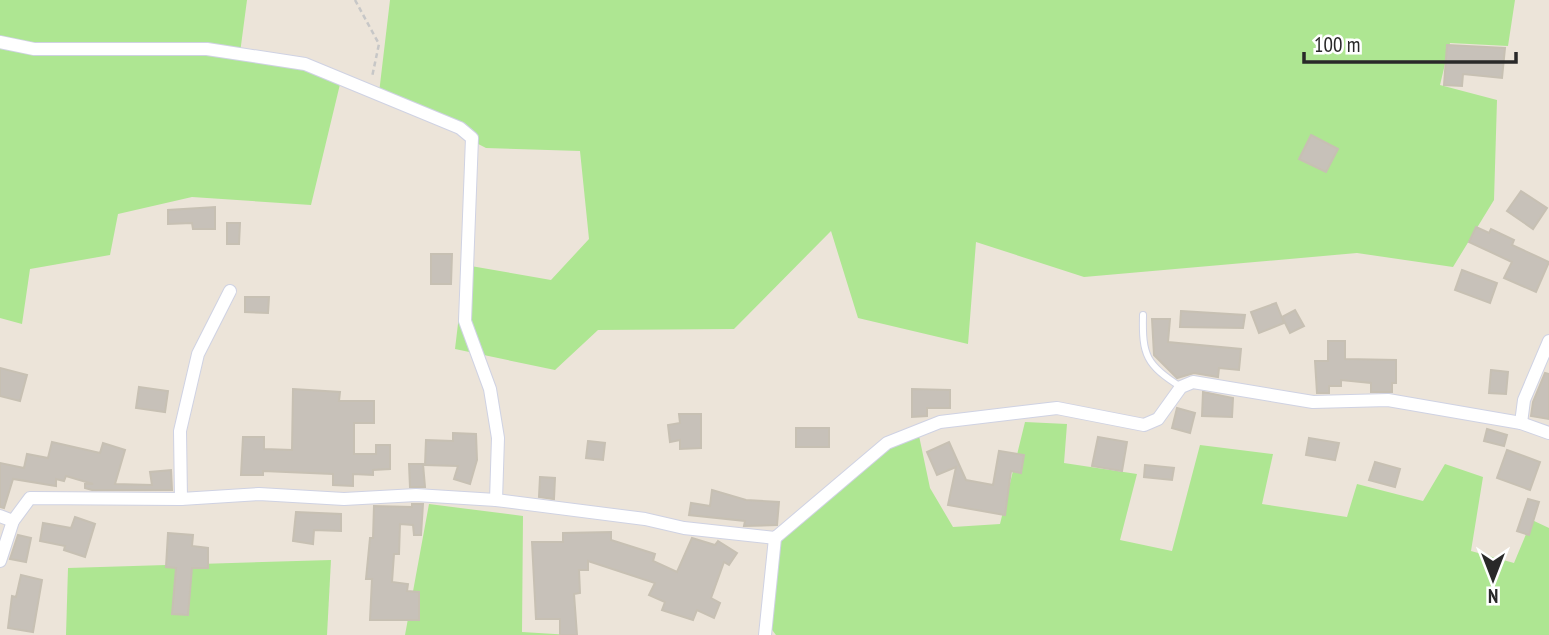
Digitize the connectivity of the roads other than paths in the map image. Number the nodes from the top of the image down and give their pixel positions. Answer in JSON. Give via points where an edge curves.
{"nodes":[{"id":1,"x":0,"y":42,"type":"edge"},
{"id":2,"x":230,"y":291,"type":"dead end"},
{"id":3,"x":1143,"y":315,"type":"dead end"},
{"id":4,"x":1549,"y":341,"type":"edge"},
{"id":5,"x":1181,"y":387,"type":"junction"},
{"id":6,"x":1521,"y":423,"type":"junction"},
{"id":7,"x":1549,"y":433,"type":"edge"},
{"id":8,"x":181,"y":499,"type":"junction"},
{"id":9,"x":496,"y":500,"type":"junction"},
{"id":10,"x":0,"y":516,"type":"edge"},
{"id":11,"x":13,"y":521,"type":"junction"},
{"id":12,"x":775,"y":538,"type":"junction"},
{"id":13,"x":0,"y":561,"type":"edge"},
{"id":14,"x":765,"y":635,"type":"edge"}],
"edges":[{"from":1,"to":9,"type":"street","via":[[34,49],[207,49],[305,64],[460,128],[472,138],[465,321],[492,401],[498,438]]},
{"from":2,"to":8,"type":"street","via":[[198,354],[180,431]]},
{"from":3,"to":5,"type":"lane","via":[[1146,356]]},
{"from":4,"to":6,"type":"street","via":[[1524,400]]},
{"from":5,"to":6,"type":"street","via":[[1193,382],[1313,402],[1388,400]]},
{"from":5,"to":12,"type":"street","via":[[1158,419],[1144,425],[1057,408],[940,422],[887,443]]},
{"from":6,"to":7,"type":"street"},
{"from":8,"to":9,"type":"street","via":[[259,494]]},
{"from":8,"to":11,"type":"street","via":[[30,498]]},
{"from":9,"to":12,"type":"street"},
{"from":10,"to":11,"type":"street"},
{"from":11,"to":13,"type":"street"},
{"from":12,"to":14,"type":"street"}]}
